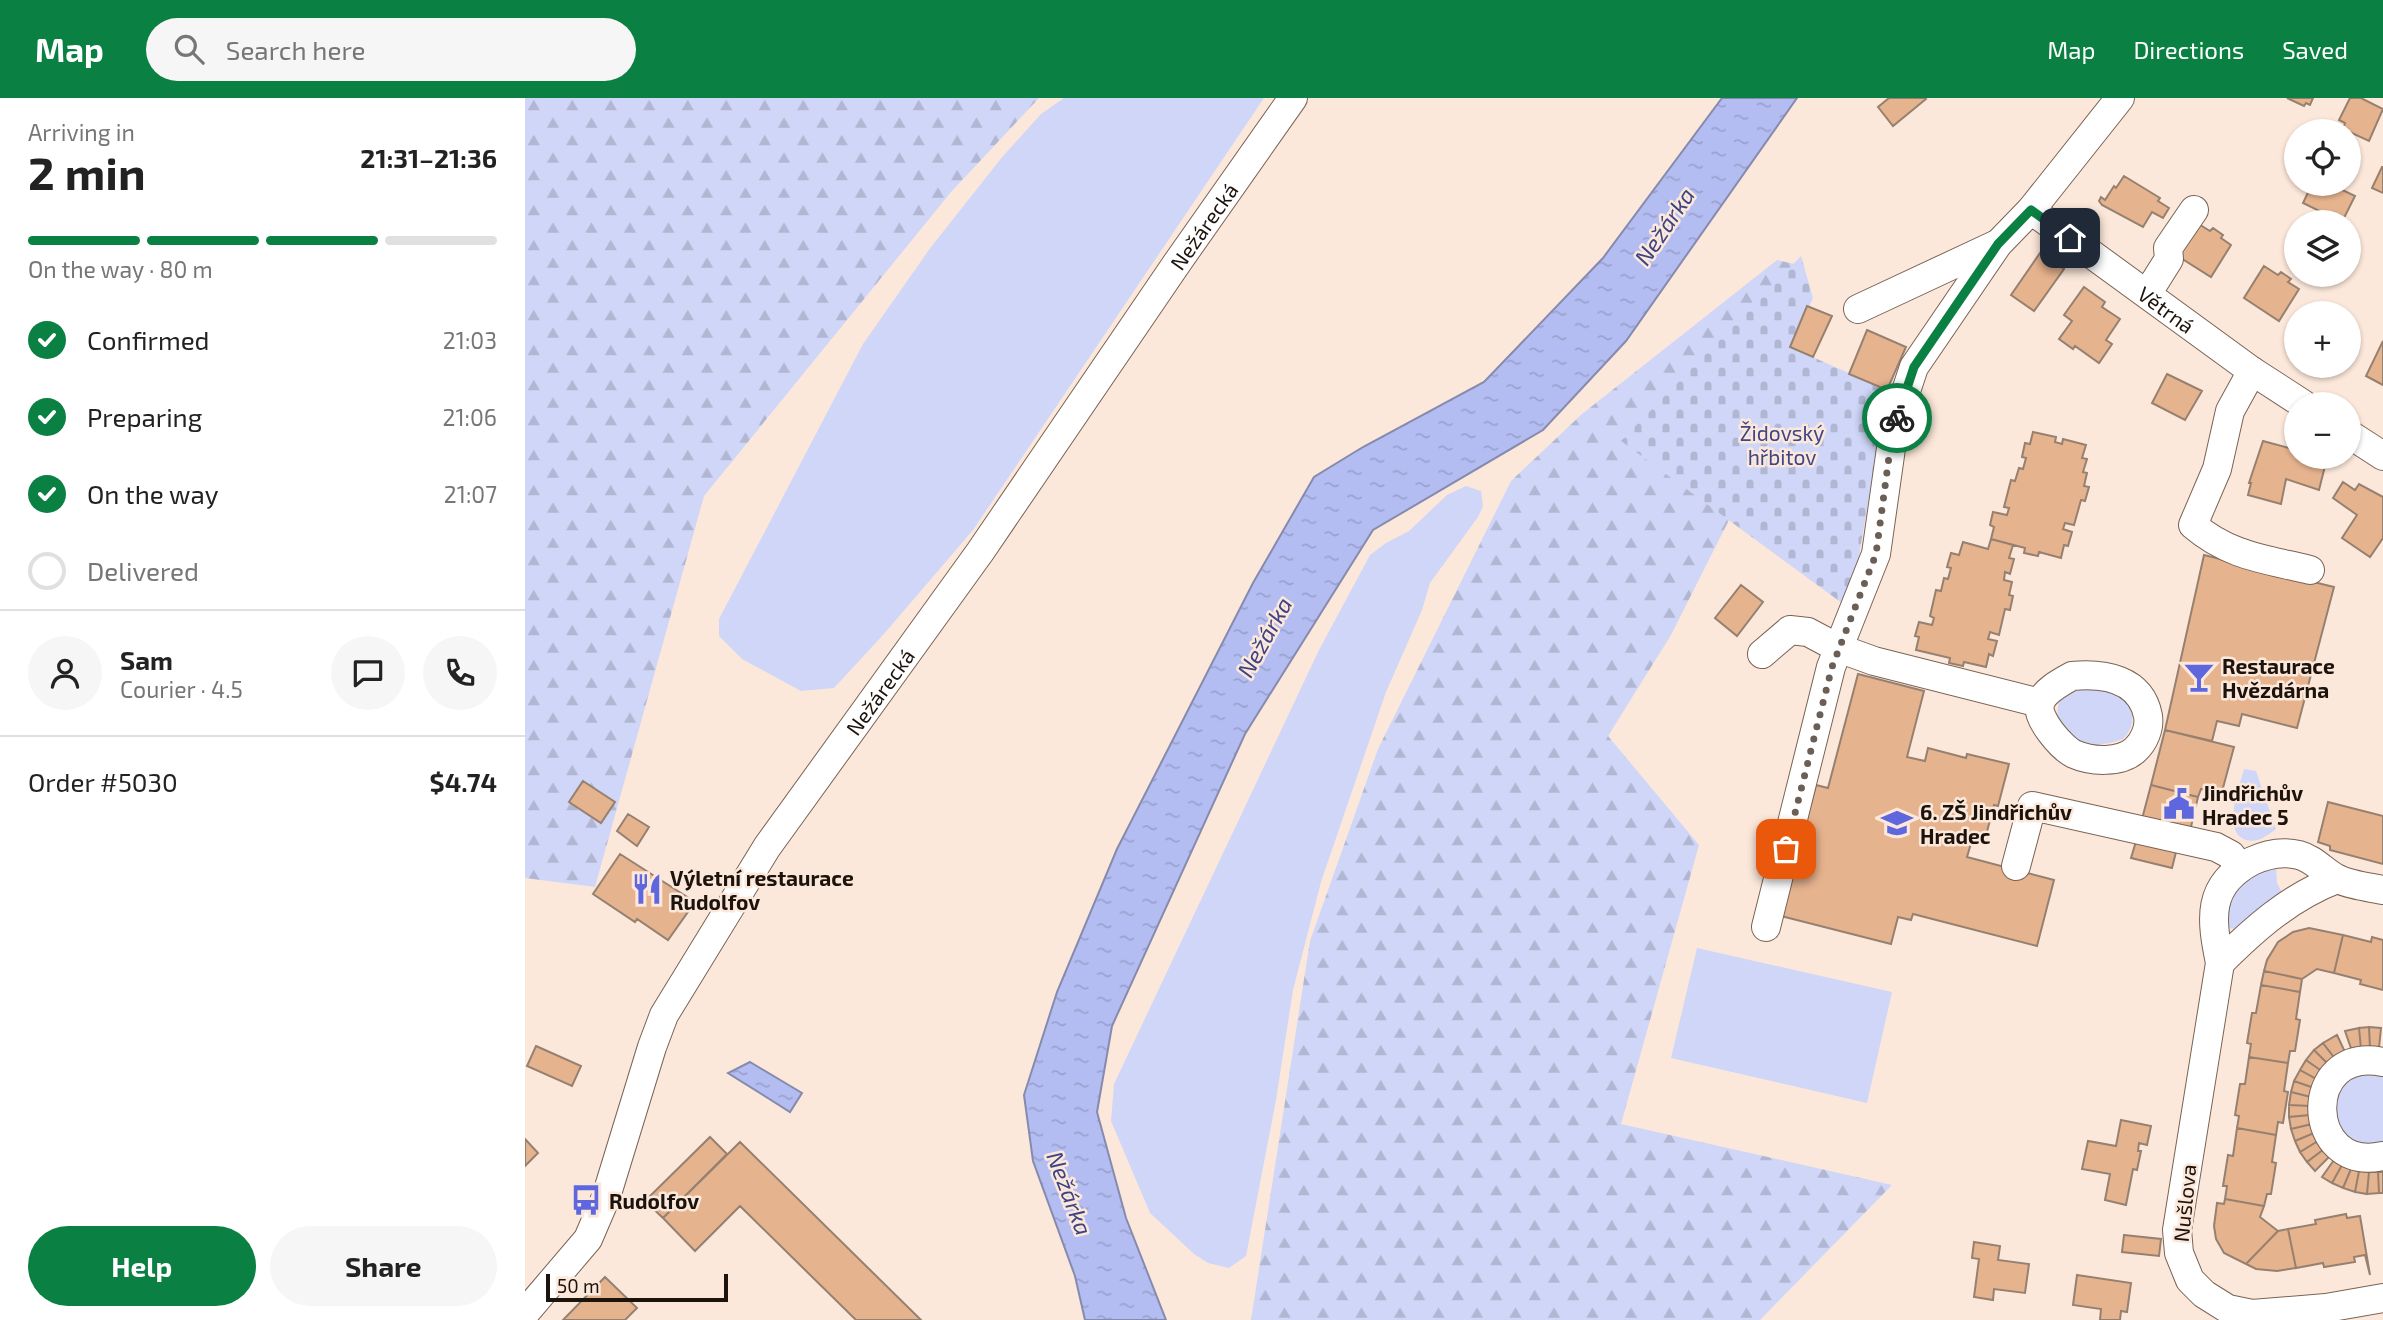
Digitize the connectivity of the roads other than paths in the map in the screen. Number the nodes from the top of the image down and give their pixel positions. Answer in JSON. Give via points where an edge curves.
{"nodes":[{"id":1,"x":1293,"y":98,"type":"edge"},
{"id":2,"x":2120,"y":98,"type":"edge"},
{"id":3,"x":2031,"y":210,"type":"junction"},
{"id":4,"x":2194,"y":210,"type":"dead end"},
{"id":5,"x":1998,"y":244,"type":"junction"},
{"id":6,"x":2147,"y":294,"type":"junction"},
{"id":7,"x":1858,"y":309,"type":"dead end"},
{"id":8,"x":2252,"y":371,"type":"junction"},
{"id":9,"x":2284,"y":392,"type":"edge"},
{"id":10,"x":2361,"y":442,"type":"edge"},
{"id":11,"x":2383,"y":456,"type":"edge"},
{"id":12,"x":2310,"y":570,"type":"dead end"},
{"id":13,"x":1838,"y":648,"type":"junction"},
{"id":14,"x":1762,"y":654,"type":"dead end"},
{"id":15,"x":2040,"y":703,"type":"dead end"},
{"id":16,"x":2016,"y":866,"type":"dead end"},
{"id":17,"x":2239,"y":869,"type":"junction"},
{"id":18,"x":2337,"y":879,"type":"junction"},
{"id":19,"x":2383,"y":890,"type":"edge"},
{"id":20,"x":1766,"y":927,"type":"dead end"},
{"id":21,"x":2220,"y":963,"type":"junction"},
{"id":22,"x":2383,"y":1062,"type":"edge"},
{"id":23,"x":2383,"y":1156,"type":"edge"},
{"id":24,"x":2383,"y":1298,"type":"edge"},
{"id":25,"x":525,"y":1313,"type":"edge"},
{"id":26,"x":2227,"y":1314,"type":"edge"}],
"edges":[{"from":1,"to":25,"type":"street","name":"Nežárecká","via":[[980,552],[767,847],[664,1015],[606,1197],[588,1239]]},
{"from":2,"to":3,"type":"street"},
{"from":3,"to":5,"type":"street"},
{"from":3,"to":6,"type":"street","name":"Větrná"},
{"from":4,"to":6,"type":"street","via":[[2168,248],[2169,259]]},
{"from":5,"to":7,"type":"street"},
{"from":5,"to":13,"type":"street","via":[[1914,367],[1893,427],[1876,554]]},
{"from":6,"to":8,"type":"street","name":"Větrná"},
{"from":8,"to":9,"type":"street","name":"Větrná"},
{"from":8,"to":12,"type":"street","via":[[2230,411],[2217,468],[2193,524],[2231,551]]},
{"from":10,"to":11,"type":"street"},
{"from":13,"to":14,"type":"street","via":[[1808,632],[1790,630]]},
{"from":13,"to":15,"type":"street"},
{"from":13,"to":20,"type":"street"},
{"from":16,"to":17,"type":"street","via":[[2032,806],[2216,847],[2231,855]]},
{"from":17,"to":18,"type":"street","via":[[2270,854],[2283,853],[2311,860]]},
{"from":17,"to":21,"type":"street","via":[[2220,888],[2216,902],[2212,924]]},
{"from":18,"to":19,"type":"street"},
{"from":18,"to":21,"type":"street","via":[[2272,914]]},
{"from":21,"to":26,"type":"street","name":"Nušlova","via":[[2177,1230],[2179,1253],[2190,1280]]},
{"from":22,"to":23,"type":"street","via":[[2360,1061],[2338,1072],[2324,1090],[2321,1108],[2326,1130],[2341,1148],[2363,1157]]},
{"from":24,"to":26,"type":"street","name":"Nušlova","via":[[2326,1308]]}]}
